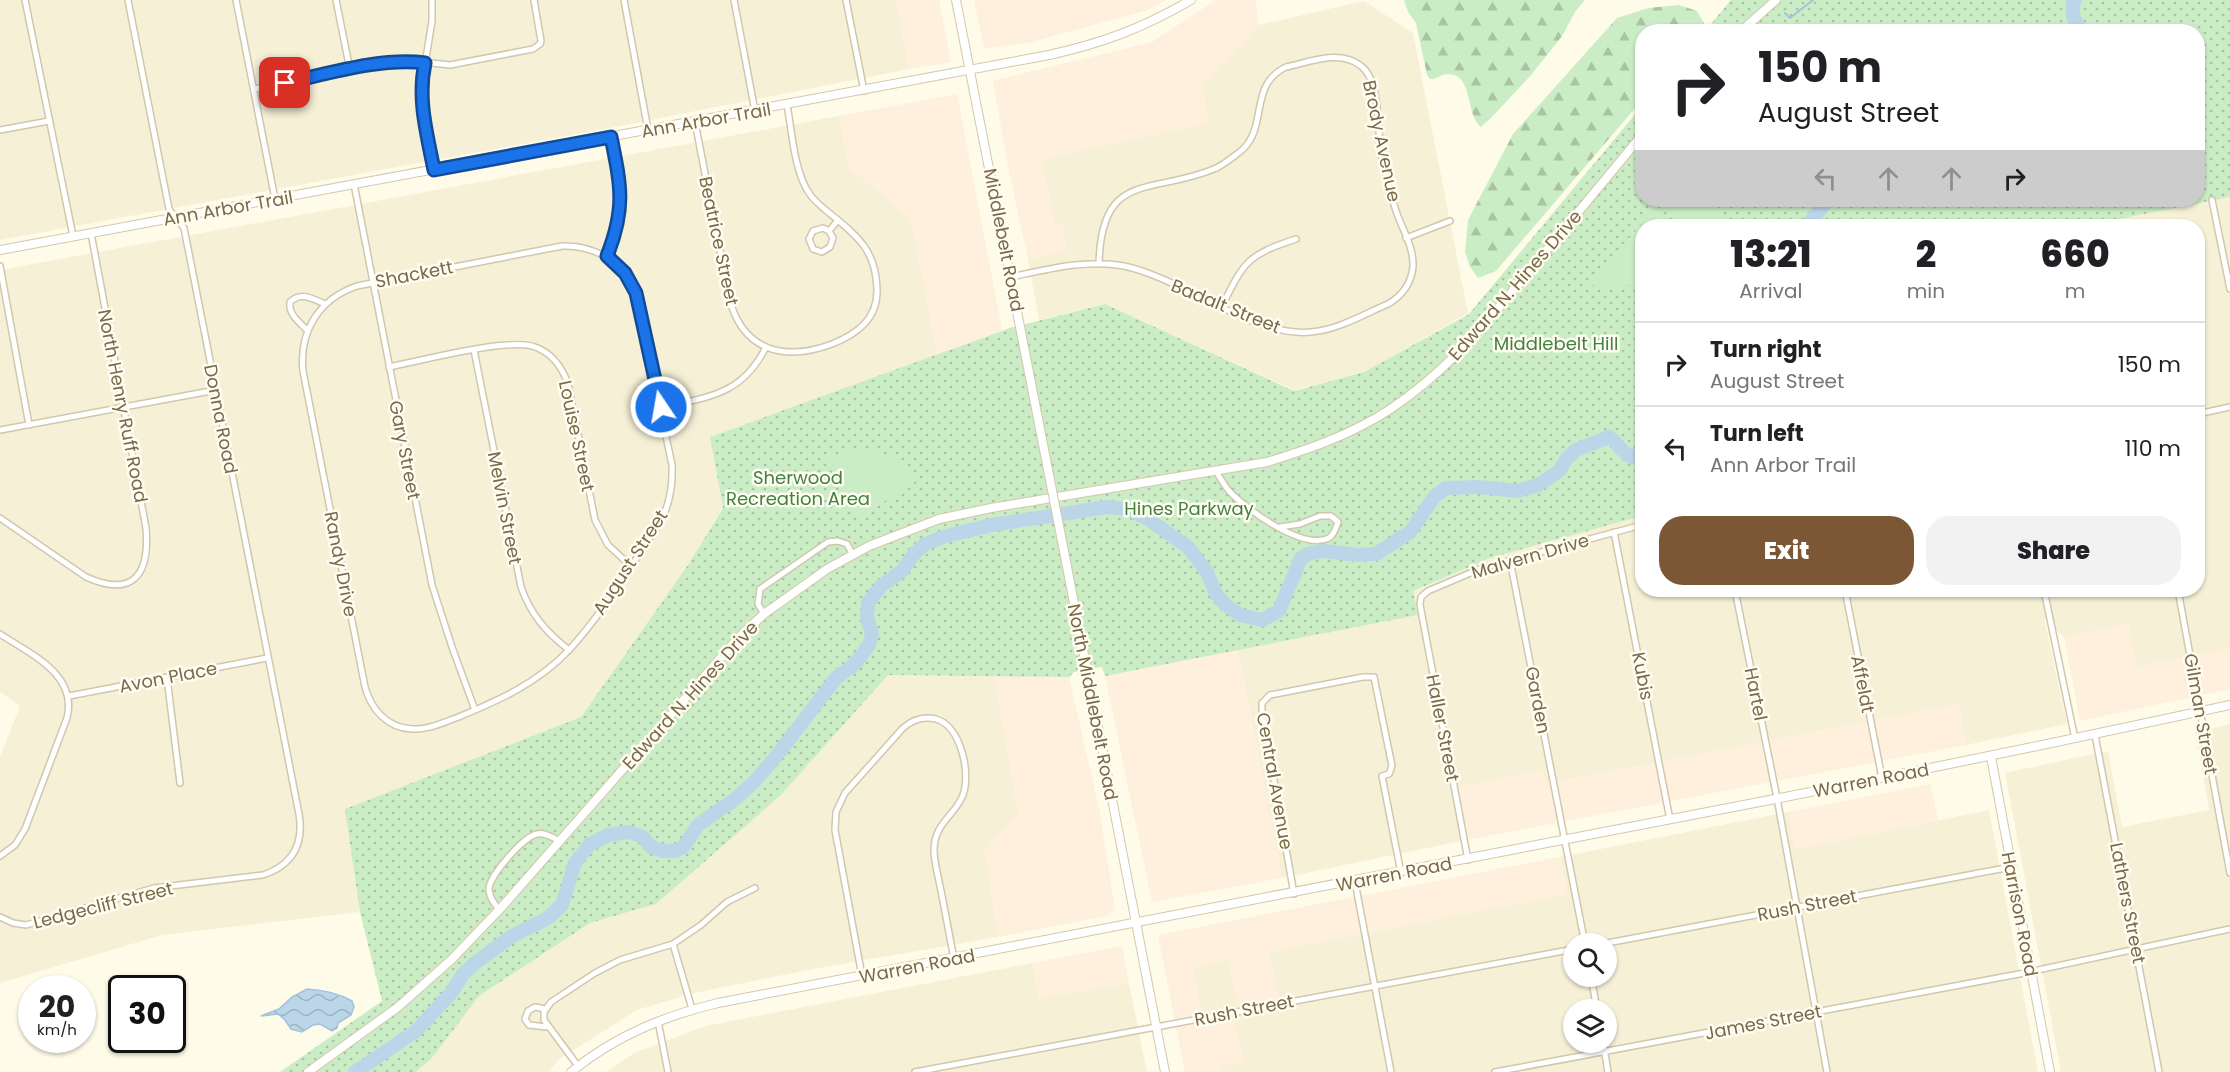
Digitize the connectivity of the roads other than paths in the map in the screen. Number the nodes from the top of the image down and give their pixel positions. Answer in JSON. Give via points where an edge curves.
{"nodes":[{"id":1,"x":25,"y":0,"type":"edge"},
{"id":2,"x":128,"y":0,"type":"edge"},
{"id":3,"x":236,"y":0,"type":"edge"},
{"id":4,"x":336,"y":0,"type":"edge"},
{"id":5,"x":432,"y":0,"type":"edge"},
{"id":6,"x":534,"y":0,"type":"edge"},
{"id":7,"x":624,"y":0,"type":"edge"},
{"id":8,"x":734,"y":0,"type":"edge"},
{"id":9,"x":846,"y":0,"type":"edge"},
{"id":10,"x":956,"y":0,"type":"edge"},
{"id":11,"x":1191,"y":0,"type":"edge"},
{"id":12,"x":1776,"y":0,"type":"edge"},
{"id":13,"x":1749,"y":24,"type":"edge"},
{"id":14,"x":425,"y":63,"type":"junction"},
{"id":15,"x":350,"y":70,"type":"junction"},
{"id":16,"x":971,"y":71,"type":"junction"},
{"id":17,"x":254,"y":89,"type":"junction"},
{"id":18,"x":864,"y":91,"type":"junction"},
{"id":19,"x":787,"y":105,"type":"junction"},
{"id":20,"x":755,"y":111,"type":"junction"},
{"id":21,"x":49,"y":120,"type":"junction"},
{"id":22,"x":696,"y":122,"type":"junction"},
{"id":23,"x":0,"y":130,"type":"edge"},
{"id":24,"x":648,"y":130,"type":"junction"},
{"id":25,"x":611,"y":137,"type":"junction"},
{"id":26,"x":1635,"y":143,"type":"edge"},
{"id":27,"x":434,"y":170,"type":"junction"},
{"id":28,"x":354,"y":184,"type":"junction"},
{"id":29,"x":275,"y":199,"type":"junction"},
{"id":30,"x":2212,"y":200,"type":"dead end"},
{"id":31,"x":176,"y":217,"type":"junction"},
{"id":32,"x":838,"y":220,"type":"junction"},
{"id":33,"x":1450,"y":222,"type":"dead end"},
{"id":34,"x":829,"y":231,"type":"junction"},
{"id":35,"x":91,"y":233,"type":"junction"},
{"id":36,"x":73,"y":236,"type":"junction"},
{"id":37,"x":1406,"y":238,"type":"junction"},
{"id":38,"x":1296,"y":239,"type":"dead end"},
{"id":39,"x":0,"y":250,"type":"edge"},
{"id":40,"x":607,"y":256,"type":"junction"},
{"id":41,"x":1099,"y":264,"type":"junction"},
{"id":42,"x":0,"y":266,"type":"edge"},
{"id":43,"x":1011,"y":276,"type":"junction"},
{"id":44,"x":373,"y":282,"type":"junction"},
{"id":45,"x":2230,"y":289,"type":"edge"},
{"id":46,"x":325,"y":304,"type":"junction"},
{"id":47,"x":1222,"y":306,"type":"junction"},
{"id":48,"x":307,"y":330,"type":"junction"},
{"id":49,"x":766,"y":347,"type":"junction"},
{"id":50,"x":474,"y":350,"type":"junction"},
{"id":51,"x":389,"y":367,"type":"junction"},
{"id":52,"x":216,"y":390,"type":"junction"},
{"id":53,"x":308,"y":398,"type":"joint"},
{"id":54,"x":124,"y":407,"type":"junction"},
{"id":55,"x":661,"y":407,"type":"junction"},
{"id":56,"x":2230,"y":407,"type":"edge"},
{"id":57,"x":2205,"y":412,"type":"edge"},
{"id":58,"x":29,"y":425,"type":"junction"},
{"id":59,"x":0,"y":430,"type":"edge"},
{"id":60,"x":1216,"y":471,"type":"junction"},
{"id":61,"x":1050,"y":480,"type":"joint"},
{"id":62,"x":0,"y":518,"type":"edge"},
{"id":63,"x":1280,"y":527,"type":"junction"},
{"id":64,"x":1635,"y":527,"type":"edge"},
{"id":65,"x":1614,"y":532,"type":"junction"},
{"id":66,"x":853,"y":555,"type":"junction"},
{"id":67,"x":1510,"y":560,"type":"junction"},
{"id":68,"x":631,"y":566,"type":"junction"},
{"id":69,"x":1421,"y":597,"type":"joint"},
{"id":70,"x":1736,"y":597,"type":"edge"},
{"id":71,"x":1846,"y":597,"type":"edge"},
{"id":72,"x":2045,"y":597,"type":"edge"},
{"id":73,"x":2179,"y":597,"type":"edge"},
{"id":74,"x":764,"y":614,"type":"junction"},
{"id":75,"x":0,"y":634,"type":"edge"},
{"id":76,"x":569,"y":650,"type":"junction"},
{"id":77,"x":267,"y":658,"type":"junction"},
{"id":78,"x":167,"y":678,"type":"junction"},
{"id":79,"x":69,"y":696,"type":"junction"},
{"id":80,"x":2230,"y":705,"type":"edge"},
{"id":81,"x":475,"y":710,"type":"junction"},
{"id":82,"x":2200,"y":712,"type":"junction"},
{"id":83,"x":389,"y":721,"type":"joint"},
{"id":84,"x":2096,"y":735,"type":"junction"},
{"id":85,"x":2075,"y":739,"type":"junction"},
{"id":86,"x":1991,"y":757,"type":"junction"},
{"id":87,"x":1882,"y":777,"type":"junction"},
{"id":88,"x":180,"y":783,"type":"dead end"},
{"id":89,"x":1777,"y":798,"type":"junction"},
{"id":90,"x":1670,"y":820,"type":"junction"},
{"id":91,"x":560,"y":841,"type":"junction"},
{"id":92,"x":1565,"y":841,"type":"junction"},
{"id":93,"x":299,"y":842,"type":"joint"},
{"id":94,"x":0,"y":856,"type":"edge"},
{"id":95,"x":1468,"y":860,"type":"junction"},
{"id":96,"x":2011,"y":867,"type":"junction"},
{"id":97,"x":1401,"y":873,"type":"junction"},
{"id":98,"x":2230,"y":873,"type":"edge"},
{"id":99,"x":1354,"y":882,"type":"junction"},
{"id":100,"x":755,"y":888,"type":"dead end"},
{"id":101,"x":1294,"y":894,"type":"junction"},
{"id":102,"x":1796,"y":907,"type":"junction"},
{"id":103,"x":499,"y":910,"type":"junction"},
{"id":104,"x":0,"y":917,"type":"edge"},
{"id":105,"x":1136,"y":924,"type":"junction"},
{"id":106,"x":2230,"y":928,"type":"edge"},
{"id":107,"x":1583,"y":933,"type":"edge"},
{"id":108,"x":1617,"y":941,"type":"edge"},
{"id":109,"x":673,"y":944,"type":"junction"},
{"id":110,"x":2136,"y":949,"type":"junction"},
{"id":111,"x":1563,"y":951,"type":"edge"},
{"id":112,"x":954,"y":959,"type":"junction"},
{"id":113,"x":2031,"y":971,"type":"junction"},
{"id":114,"x":862,"y":976,"type":"junction"},
{"id":115,"x":1375,"y":986,"type":"junction"},
{"id":116,"x":546,"y":1009,"type":"junction"},
{"id":117,"x":692,"y":1009,"type":"junction"},
{"id":118,"x":1816,"y":1012,"type":"junction"},
{"id":119,"x":658,"y":1021,"type":"junction"},
{"id":120,"x":547,"y":1027,"type":"junction"},
{"id":121,"x":1157,"y":1027,"type":"junction"},
{"id":122,"x":1617,"y":1050,"type":"edge"},
{"id":123,"x":1599,"y":1053,"type":"edge"},
{"id":124,"x":1604,"y":1053,"type":"edge"},
{"id":125,"x":578,"y":1066,"type":"junction"},
{"id":126,"x":308,"y":1072,"type":"edge"},
{"id":127,"x":571,"y":1072,"type":"edge"},
{"id":128,"x":668,"y":1072,"type":"edge"},
{"id":129,"x":915,"y":1072,"type":"edge"},
{"id":130,"x":1165,"y":1072,"type":"edge"},
{"id":131,"x":1391,"y":1072,"type":"edge"},
{"id":132,"x":1495,"y":1072,"type":"edge"},
{"id":133,"x":1608,"y":1072,"type":"edge"},
{"id":134,"x":1827,"y":1072,"type":"edge"},
{"id":135,"x":2050,"y":1072,"type":"edge"},
{"id":136,"x":2159,"y":1072,"type":"edge"}],
"edges":[{"from":1,"to":21,"type":"street"},
{"from":2,"to":31,"type":"street","name":"Donna Road","via":[[169,209]]},
{"from":3,"to":17,"type":"street"},
{"from":4,"to":15,"type":"street"},
{"from":5,"to":14,"type":"street"},
{"from":6,"to":14,"type":"street","via":[[540,44],[450,65]]},
{"from":7,"to":24,"type":"street"},
{"from":8,"to":20,"type":"street"},
{"from":9,"to":18,"type":"street"},
{"from":10,"to":16,"type":"street","name":"Middlebelt Road"},
{"from":11,"to":16,"type":"street","name":"Ann Arbor Trail","via":[[1150,23],[1096,44]]},
{"from":12,"to":13,"type":"street"},
{"from":14,"to":15,"type":"street","via":[[394,62]]},
{"from":14,"to":27,"type":"street","via":[[422,100]]},
{"from":15,"to":17,"type":"street"},
{"from":16,"to":18,"type":"street","name":"Ann Arbor Trail"},
{"from":16,"to":43,"type":"street","name":"Middlebelt Road"},
{"from":17,"to":29,"type":"street"},
{"from":18,"to":19,"type":"street","name":"Ann Arbor Trail"},
{"from":19,"to":20,"type":"street","name":"Ann Arbor Trail"},
{"from":19,"to":32,"type":"street","via":[[803,183],[815,201]]},
{"from":20,"to":22,"type":"street","name":"Ann Arbor Trail"},
{"from":21,"to":23,"type":"street"},
{"from":21,"to":36,"type":"street"},
{"from":22,"to":24,"type":"street","name":"Ann Arbor Trail"},
{"from":22,"to":49,"type":"street","name":"Beatrice Street","via":[[731,305],[744,330]]},
{"from":24,"to":25,"type":"street","name":"Ann Arbor Trail"},
{"from":25,"to":27,"type":"street","name":"Ann Arbor Trail"},
{"from":25,"to":40,"type":"street","via":[[621,204],[618,227]]},
{"from":26,"to":60,"type":"street","name":"Edward N. Hines Drive","via":[[1468,345],[1419,388],[1354,430],[1306,450]]},
{"from":27,"to":28,"type":"street","name":"Ann Arbor Trail"},
{"from":28,"to":29,"type":"street","name":"Ann Arbor Trail"},
{"from":28,"to":44,"type":"street","name":"Gary Street"},
{"from":29,"to":31,"type":"street","name":"Ann Arbor Trail"},
{"from":30,"to":45,"type":"street"},
{"from":31,"to":35,"type":"street","name":"Ann Arbor Trail"},
{"from":31,"to":52,"type":"street","name":"Donna Road","via":[[184,228]]},
{"from":32,"to":34,"type":"street"},
{"from":32,"to":49,"type":"street","via":[[866,246],[872,258],[878,292],[874,310],[851,336],[807,352]]},
{"from":33,"to":37,"type":"street"},
{"from":34,"to":34,"type":"street","via":[[833,238],[830,248],[822,252],[813,249],[809,239],[813,231]]},
{"from":35,"to":36,"type":"street","name":"Ann Arbor Trail"},
{"from":35,"to":54,"type":"street","name":"North Henry Ruff Road"},
{"from":36,"to":39,"type":"street","name":"Ann Arbor Trail"},
{"from":37,"to":41,"type":"street","name":"Brody Avenue","via":[[1385,171],[1371,80],[1357,62],[1333,57],[1286,67],[1272,76],[1263,90],[1251,137],[1240,153],[1203,173],[1143,186],[1122,198],[1103,226]]},
{"from":37,"to":47,"type":"street","name":"Badalt Street","via":[[1413,266],[1403,292],[1388,304],[1336,326],[1310,333],[1283,330]]},
{"from":38,"to":47,"type":"street","via":[[1252,258],[1238,273]]},
{"from":40,"to":44,"type":"street","name":"Shackett","via":[[585,248],[562,246]]},
{"from":40,"to":55,"type":"street","name":"August Street","via":[[625,273],[636,293]]},
{"from":41,"to":43,"type":"street","name":"Badalt Street"},
{"from":41,"to":47,"type":"street","name":"Badalt Street","via":[[1144,272]]},
{"from":42,"to":58,"type":"street"},
{"from":43,"to":61,"type":"street","name":"Middlebelt Road"},
{"from":44,"to":46,"type":"street","name":"Shackett","via":[[347,289]]},
{"from":44,"to":51,"type":"street","name":"Gary Street"},
{"from":46,"to":48,"type":"street","name":"Shackett"},
{"from":46,"to":48,"type":"street","via":[[303,296],[290,302],[292,314]]},
{"from":48,"to":53,"type":"street","name":"Shackett","via":[[302,361]]},
{"from":49,"to":55,"type":"street","via":[[748,375],[729,389],[711,397]]},
{"from":50,"to":51,"type":"street","name":"Louise Street"},
{"from":50,"to":68,"type":"street","name":"Louise Street","via":[[525,344],[544,351],[559,365],[568,384],[595,520],[608,545]]},
{"from":50,"to":76,"type":"street","name":"Melvin Street","via":[[521,587],[538,621]]},
{"from":51,"to":81,"type":"street","name":"Gary Street","via":[[432,585]]},
{"from":52,"to":54,"type":"street"},
{"from":52,"to":77,"type":"street","name":"Donna Road"},
{"from":53,"to":83,"type":"street","name":"Randy Drive","via":[[365,687],[372,705]]},
{"from":54,"to":58,"type":"street"},
{"from":54,"to":62,"type":"street","name":"North Henry Ruff Road","via":[[147,542],[143,568],[136,578],[118,586],[97,582]]},
{"from":55,"to":68,"type":"street","name":"August Street","via":[[672,465],[671,494],[660,523]]},
{"from":56,"to":57,"type":"street"},
{"from":58,"to":59,"type":"street"},
{"from":60,"to":63,"type":"street","via":[[1230,493]]},
{"from":60,"to":66,"type":"street","name":"Edward N. Hines Drive","via":[[956,515],[909,529]]},
{"from":61,"to":105,"type":"street","name":"North Middlebelt Road","bridge":true},
{"from":63,"to":63,"type":"street","via":[[1315,541],[1329,538],[1338,522],[1331,516],[1320,516]]},
{"from":64,"to":65,"type":"street","name":"Malvern Drive"},
{"from":65,"to":67,"type":"street","name":"Malvern Drive"},
{"from":65,"to":90,"type":"street","name":"Kubis"},
{"from":66,"to":74,"type":"street","name":"Edward N. Hines Drive"},
{"from":66,"to":74,"type":"street","via":[[847,544],[828,542],[760,589],[758,604]]},
{"from":67,"to":69,"type":"street","name":"Malvern Drive","via":[[1473,570]]},
{"from":67,"to":92,"type":"street","name":"Garden"},
{"from":68,"to":76,"type":"street","name":"August Street"},
{"from":69,"to":95,"type":"street","name":"Haller Street"},
{"from":70,"to":89,"type":"street","name":"Hartel"},
{"from":71,"to":87,"type":"street","name":"Affeldt"},
{"from":72,"to":85,"type":"street"},
{"from":73,"to":82,"type":"street","name":"Gilman Street"},
{"from":74,"to":91,"type":"street","name":"Edward N. Hines Drive","via":[[716,660]]},
{"from":75,"to":79,"type":"street","via":[[57,674]]},
{"from":76,"to":81,"type":"street","name":"August Street","via":[[525,686]]},
{"from":77,"to":78,"type":"street","name":"Avon Place"},
{"from":77,"to":93,"type":"street","name":"Donna Road","via":[[299,814]]},
{"from":78,"to":79,"type":"street","name":"Avon Place"},
{"from":78,"to":88,"type":"street"},
{"from":79,"to":94,"type":"street","via":[[67,718],[25,829],[15,845]]},
{"from":80,"to":82,"type":"street","name":"Warren Road"},
{"from":81,"to":83,"type":"street","name":"August Street","via":[[421,729],[406,729]]},
{"from":82,"to":84,"type":"street","name":"Warren Road"},
{"from":82,"to":98,"type":"street","name":"Gilman Street"},
{"from":84,"to":85,"type":"street","name":"Warren Road"},
{"from":84,"to":110,"type":"street","name":"Lathers Street"},
{"from":85,"to":86,"type":"street","name":"Warren Road"},
{"from":86,"to":87,"type":"street","name":"Warren Road"},
{"from":86,"to":96,"type":"street","name":"Harrison Road"},
{"from":87,"to":89,"type":"street","name":"Warren Road"},
{"from":89,"to":90,"type":"street","name":"Warren Road"},
{"from":89,"to":102,"type":"street","name":"Hartel"},
{"from":90,"to":92,"type":"street","name":"Warren Road"},
{"from":91,"to":103,"type":"street","name":"Edward N. Hines Drive"},
{"from":91,"to":103,"type":"street","via":[[538,834],[509,857],[491,879],[489,888]]},
{"from":92,"to":95,"type":"street","name":"Warren Road"},
{"from":92,"to":107,"type":"street","name":"Garden"},
{"from":93,"to":104,"type":"street","name":"Ledgecliff Street","via":[[286,863],[263,875],[154,888],[26,925]]},
{"from":95,"to":97,"type":"street","name":"Warren Road"},
{"from":96,"to":102,"type":"street","name":"Rush Street"},
{"from":96,"to":113,"type":"street","name":"Harrison Road"},
{"from":97,"to":99,"type":"street","name":"Warren Road"},
{"from":97,"to":101,"type":"street","name":"Central Avenue","via":[[1382,776],[1389,774],[1392,766],[1374,677],[1363,677],[1270,696],[1262,703]]},
{"from":99,"to":101,"type":"street","name":"Warren Road"},
{"from":99,"to":115,"type":"street"},
{"from":100,"to":109,"type":"street","via":[[727,902]]},
{"from":101,"to":105,"type":"street","name":"Warren Road"},
{"from":102,"to":108,"type":"street","name":"Rush Street"},
{"from":102,"to":118,"type":"street","name":"Hartel"},
{"from":103,"to":126,"type":"street","name":"Edward N. Hines Drive","via":[[415,993]]},
{"from":105,"to":112,"type":"street","name":"Warren Road"},
{"from":105,"to":121,"type":"street"},
{"from":106,"to":110,"type":"street","name":"James Street"},
{"from":109,"to":116,"type":"street","via":[[606,967]]},
{"from":109,"to":117,"type":"street"},
{"from":110,"to":113,"type":"street","name":"James Street"},
{"from":110,"to":136,"type":"street","name":"Lathers Street"},
{"from":111,"to":115,"type":"street","name":"Rush Street"},
{"from":112,"to":114,"type":"street","name":"Warren Road"},
{"from":112,"to":114,"type":"street","via":[[934,848],[939,828],[960,802],[964,770],[957,736],[943,722],[921,718],[908,724],[844,793],[834,818]]},
{"from":113,"to":118,"type":"street","name":"James Street"},
{"from":113,"to":135,"type":"street","name":"Harrison Road"},
{"from":114,"to":117,"type":"street","name":"Warren Road"},
{"from":115,"to":121,"type":"street","name":"Rush Street"},
{"from":115,"to":131,"type":"street"},
{"from":116,"to":120,"type":"street"},
{"from":116,"to":120,"type":"street","via":[[535,1007],[525,1019],[529,1025]]},
{"from":117,"to":119,"type":"street","name":"Warren Road"},
{"from":118,"to":122,"type":"street","name":"James Street"},
{"from":118,"to":134,"type":"street","name":"Hartel"},
{"from":119,"to":125,"type":"street","name":"Warren Road","via":[[616,1041]]},
{"from":119,"to":128,"type":"street"},
{"from":120,"to":125,"type":"street"},
{"from":121,"to":129,"type":"street","name":"Rush Street"},
{"from":121,"to":130,"type":"street"},
{"from":123,"to":132,"type":"street","name":"James Street"},
{"from":124,"to":133,"type":"street"},
{"from":125,"to":127,"type":"street","name":"Warren Road"}]}
